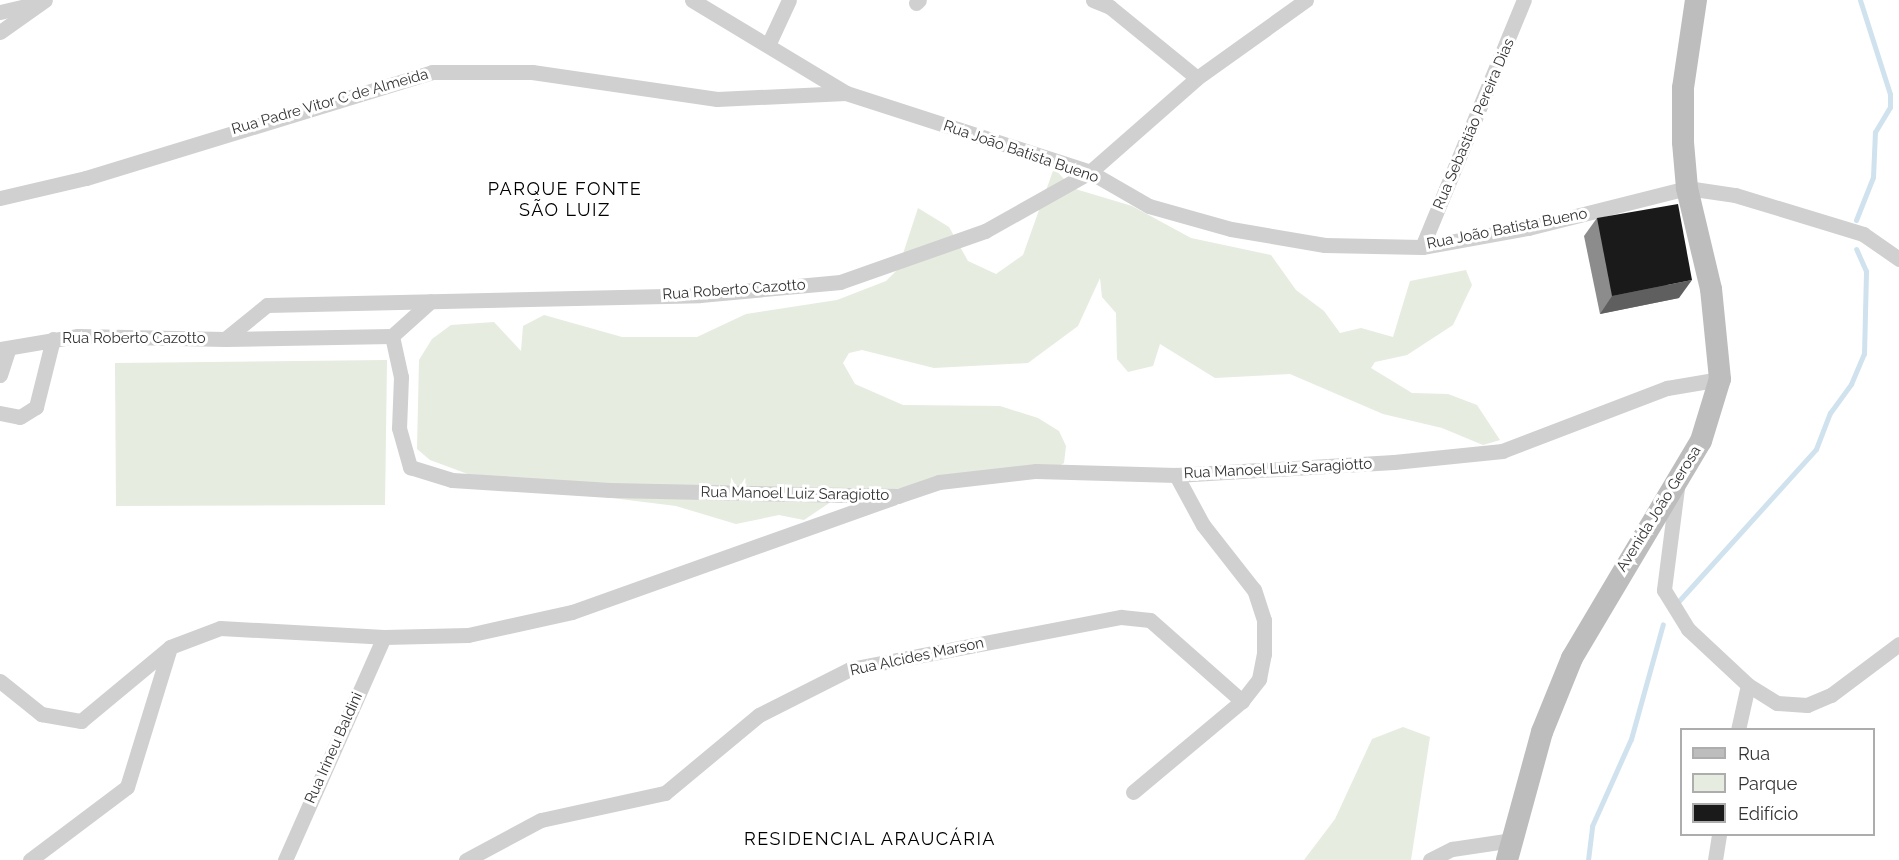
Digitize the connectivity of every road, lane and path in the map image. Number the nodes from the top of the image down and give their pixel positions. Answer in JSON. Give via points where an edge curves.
{"nodes":[{"id":1,"x":692,"y":0,"type":"edge"},
{"id":2,"x":789,"y":0,"type":"edge"},
{"id":3,"x":1094,"y":0,"type":"edge"},
{"id":4,"x":1306,"y":0,"type":"edge"},
{"id":5,"x":1524,"y":0,"type":"edge"},
{"id":6,"x":1696,"y":0,"type":"edge"},
{"id":7,"x":40,"y":2,"type":"edge"},
{"id":8,"x":1114,"y":4,"type":"edge"},
{"id":9,"x":0,"y":12,"type":"edge"},
{"id":10,"x":0,"y":32,"type":"edge"},
{"id":11,"x":768,"y":44,"type":"junction"},
{"id":12,"x":1197,"y":78,"type":"junction"},
{"id":13,"x":846,"y":93,"type":"junction"},
{"id":14,"x":1090,"y":172,"type":"junction"},
{"id":15,"x":1687,"y":188,"type":"junction"},
{"id":16,"x":0,"y":198,"type":"edge"},
{"id":17,"x":1422,"y":247,"type":"junction"},
{"id":18,"x":1899,"y":259,"type":"edge"},
{"id":19,"x":431,"y":301,"type":"junction"},
{"id":20,"x":392,"y":336,"type":"junction"},
{"id":21,"x":53,"y":339,"type":"junction"},
{"id":22,"x":225,"y":339,"type":"junction"},
{"id":23,"x":4,"y":350,"type":"edge"},
{"id":24,"x":0,"y":375,"type":"edge"},
{"id":25,"x":1720,"y":379,"type":"junction"},
{"id":26,"x":0,"y":413,"type":"edge"},
{"id":27,"x":1176,"y":475,"type":"junction"},
{"id":28,"x":1679,"y":477,"type":"junction"},
{"id":29,"x":898,"y":496,"type":"junction"},
{"id":30,"x":384,"y":637,"type":"junction"},
{"id":31,"x":1899,"y":644,"type":"edge"},
{"id":32,"x":170,"y":647,"type":"junction"},
{"id":33,"x":0,"y":683,"type":"edge"},
{"id":34,"x":1748,"y":685,"type":"junction"},
{"id":35,"x":1242,"y":701,"type":"junction"},
{"id":36,"x":1738,"y":728,"type":"edge"},
{"id":37,"x":1133,"y":792,"type":"dead end"},
{"id":38,"x":1719,"y":836,"type":"edge"},
{"id":39,"x":1510,"y":850,"type":"edge"},
{"id":40,"x":30,"y":860,"type":"edge"},
{"id":41,"x":285,"y":860,"type":"edge"},
{"id":42,"x":466,"y":860,"type":"edge"},
{"id":43,"x":1430,"y":860,"type":"edge"},
{"id":44,"x":1716,"y":860,"type":"edge"}],
"edges":[{"from":1,"to":11,"type":"street","name":"Rua João Batista Bueno"},
{"from":2,"to":11,"type":"street"},
{"from":3,"to":8,"type":"street"},
{"from":4,"to":12,"type":"street","name":"Rua Roberto Cazotto"},
{"from":5,"to":17,"type":"street","name":"Rua Sebastião Pereira Dias"},
{"from":6,"to":15,"type":"main road","name":"Avenida João Gerosa","via":[[1683,88]]},
{"from":7,"to":9,"type":"street"},
{"from":7,"to":10,"type":"street"},
{"from":8,"to":12,"type":"street"},
{"from":11,"to":13,"type":"street","name":"Rua João Batista Bueno"},
{"from":12,"to":14,"type":"street","name":"Rua Roberto Cazotto"},
{"from":13,"to":14,"type":"street","name":"Rua João Batista Bueno"},
{"from":13,"to":16,"type":"street","name":"Rua Padre Vitor C de Almeida","via":[[717,99],[532,72],[432,72],[86,178]]},
{"from":14,"to":17,"type":"street","name":"Rua João Batista Bueno","via":[[1149,206],[1231,229],[1325,245]]},
{"from":14,"to":19,"type":"street","name":"Rua Roberto Cazotto","via":[[975,235],[840,282],[700,295]]},
{"from":15,"to":17,"type":"street","name":"Rua João Batista Bueno","via":[[1528,228]]},
{"from":15,"to":18,"type":"street","via":[[1735,195],[1863,234]]},
{"from":15,"to":25,"type":"main road","name":"Avenida João Gerosa","via":[[1712,289]]},
{"from":19,"to":20,"type":"street"},
{"from":19,"to":22,"type":"street","name":"Rua Roberto Cazotto","via":[[267,305]]},
{"from":20,"to":22,"type":"street"},
{"from":20,"to":29,"type":"street","name":"Rua Manoel Luiz Saragiotto","via":[[401,377],[403,451],[410,467],[425,473],[452,480],[610,490]]},
{"from":21,"to":22,"type":"street","name":"Rua Roberto Cazotto"},
{"from":21,"to":23,"type":"street","name":"Rua Roberto Cazotto"},
{"from":21,"to":26,"type":"street","name":"Rua Roberto Cazotto","via":[[36,407],[21,417]]},
{"from":23,"to":24,"type":"street","name":"Rua Roberto Cazotto"},
{"from":25,"to":27,"type":"street","name":"Rua Manoel Luiz Saragiotto","via":[[1667,387],[1502,451],[1296,471]]},
{"from":25,"to":28,"type":"main road","name":"Avenida João Gerosa","via":[[1701,441]]},
{"from":27,"to":29,"type":"street","name":"Rua Manoel Luiz Saragiotto","via":[[1036,471],[939,482]]},
{"from":27,"to":35,"type":"street","via":[[1203,525],[1254,590],[1264,620],[1259,679]]},
{"from":28,"to":34,"type":"street","via":[[1664,590],[1688,629]]},
{"from":28,"to":39,"type":"main road","name":"Avenida João Gerosa","via":[[1572,658],[1542,732]]},
{"from":29,"to":30,"type":"street","via":[[572,612],[468,635]]},
{"from":30,"to":32,"type":"street","via":[[220,628]]},
{"from":30,"to":41,"type":"street","name":"Rua Irineu Baldini"},
{"from":31,"to":34,"type":"street","via":[[1841,689],[1807,705],[1777,703]]},
{"from":32,"to":33,"type":"street","via":[[81,721],[41,714]]},
{"from":32,"to":40,"type":"street","via":[[127,787]]},
{"from":34,"to":36,"type":"street"},
{"from":35,"to":37,"type":"street"},
{"from":35,"to":42,"type":"street","name":"Rua Alcides Marson","via":[[1150,620],[1121,617],[850,669],[759,715],[666,793],[541,820]]},
{"from":38,"to":44,"type":"street"},
{"from":39,"to":43,"type":"street","via":[[1452,849]]}]}
